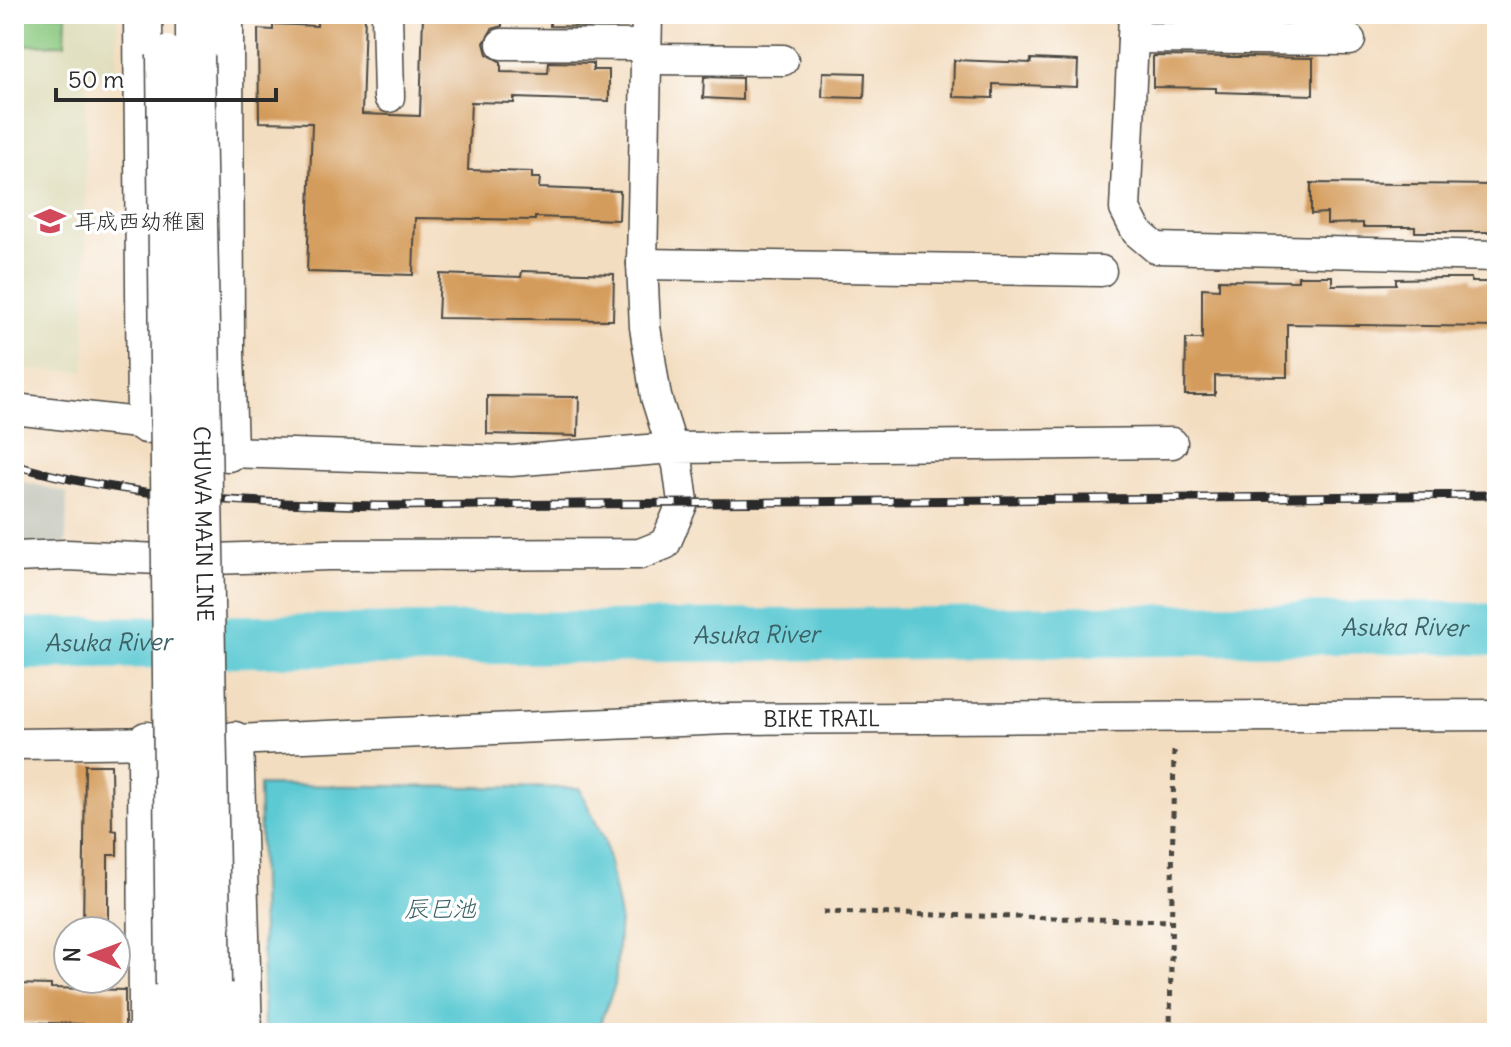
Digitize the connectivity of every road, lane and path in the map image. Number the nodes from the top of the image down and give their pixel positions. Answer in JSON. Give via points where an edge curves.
{"nodes":[{"id":1,"x":143,"y":14,"type":"edge"},
{"id":2,"x":166,"y":14,"type":"edge"},
{"id":3,"x":195,"y":14,"type":"edge"},
{"id":4,"x":224,"y":14,"type":"edge"},
{"id":5,"x":387,"y":14,"type":"edge"},
{"id":6,"x":647,"y":14,"type":"edge"},
{"id":7,"x":1134,"y":26,"type":"edge"},
{"id":8,"x":1350,"y":40,"type":"dead end"},
{"id":9,"x":502,"y":44,"type":"dead end"},
{"id":10,"x":646,"y":52,"type":"junction"},
{"id":11,"x":181,"y":56,"type":"junction"},
{"id":12,"x":783,"y":60,"type":"dead end"},
{"id":13,"x":389,"y":97,"type":"dead end"},
{"id":14,"x":1497,"y":256,"type":"edge"},
{"id":15,"x":642,"y":264,"type":"junction"},
{"id":16,"x":1101,"y":271,"type":"dead end"},
{"id":17,"x":14,"y":409,"type":"edge"},
{"id":18,"x":146,"y":424,"type":"junction"},
{"id":19,"x":1172,"y":443,"type":"dead end"},
{"id":20,"x":672,"y":448,"type":"junction"},
{"id":21,"x":228,"y":452,"type":"junction"},
{"id":22,"x":14,"y":557,"type":"edge"},
{"id":23,"x":184,"y":560,"type":"junction"},
{"id":24,"x":1497,"y":715,"type":"edge"},
{"id":25,"x":1172,"y":717,"type":"junction"},
{"id":26,"x":147,"y":741,"type":"junction"},
{"id":27,"x":234,"y":741,"type":"junction"},
{"id":28,"x":186,"y":742,"type":"junction"},
{"id":29,"x":14,"y":744,"type":"edge"},
{"id":30,"x":823,"y":912,"type":"dead end"},
{"id":31,"x":1171,"y":921,"type":"junction"},
{"id":32,"x":193,"y":985,"type":"junction"},
{"id":33,"x":148,"y":1033,"type":"edge"},
{"id":34,"x":176,"y":1033,"type":"edge"},
{"id":35,"x":213,"y":1033,"type":"edge"},
{"id":36,"x":243,"y":1033,"type":"edge"},
{"id":37,"x":1170,"y":1033,"type":"edge"}],
"edges":[{"from":1,"to":18,"type":"main road"},
{"from":2,"to":11,"type":"main road","name":"CHUWA MAIN LINE"},
{"from":3,"to":11,"type":"main road","name":"CHUWA MAIN LINE"},
{"from":4,"to":21,"type":"main road"},
{"from":5,"to":13,"type":"street"},
{"from":6,"to":10,"type":"street"},
{"from":7,"to":8,"type":"street"},
{"from":7,"to":14,"type":"street","via":[[1125,209],[1137,232],[1156,248]]},
{"from":9,"to":10,"type":"street"},
{"from":10,"to":12,"type":"street"},
{"from":10,"to":15,"type":"street"},
{"from":11,"to":32,"type":"main road","name":"CHUWA MAIN LINE","bridge":true},
{"from":15,"to":16,"type":"street"},
{"from":15,"to":20,"type":"street","via":[[654,383]]},
{"from":17,"to":18,"type":"street"},
{"from":18,"to":21,"type":"street"},
{"from":19,"to":20,"type":"street"},
{"from":20,"to":21,"type":"street","via":[[511,461]]},
{"from":20,"to":23,"type":"street","via":[[683,502],[665,544],[640,554]]},
{"from":22,"to":23,"type":"street"},
{"from":23,"to":28,"type":"street"},
{"from":24,"to":25,"type":"street","name":"BIKE TRAIL"},
{"from":25,"to":27,"type":"street","name":"BIKE TRAIL","via":[[727,719]]},
{"from":25,"to":31,"type":"path"},
{"from":26,"to":28,"type":"street","name":"BIKE TRAIL"},
{"from":26,"to":29,"type":"street","name":"BIKE TRAIL"},
{"from":26,"to":33,"type":"main road"},
{"from":27,"to":28,"type":"street","name":"BIKE TRAIL"},
{"from":27,"to":36,"type":"main road"},
{"from":30,"to":31,"type":"path"},
{"from":31,"to":37,"type":"path"},
{"from":32,"to":34,"type":"main road","name":"CHUWA MAIN LINE"},
{"from":32,"to":35,"type":"main road","name":"CHUWA MAIN LINE"}]}
